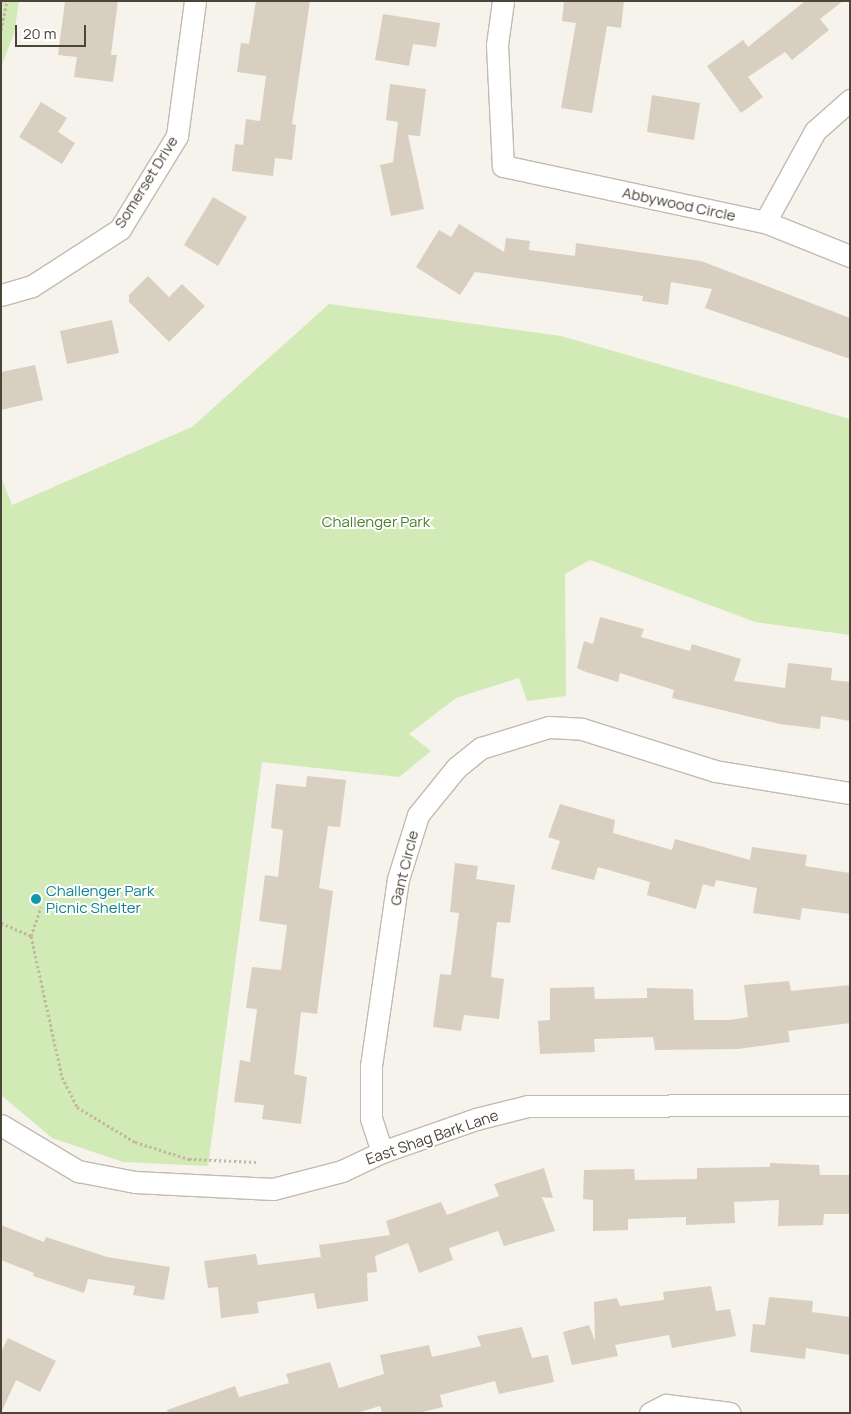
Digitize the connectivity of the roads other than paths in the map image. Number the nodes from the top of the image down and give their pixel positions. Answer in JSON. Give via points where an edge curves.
{"nodes":[{"id":1,"x":195,"y":1,"type":"edge"},
{"id":2,"x":503,"y":1,"type":"edge"},
{"id":3,"x":850,"y":100,"type":"edge"},
{"id":4,"x":765,"y":222,"type":"junction"},
{"id":5,"x":850,"y":256,"type":"edge"},
{"id":6,"x":1,"y":295,"type":"edge"},
{"id":7,"x":850,"y":793,"type":"edge"},
{"id":8,"x":850,"y":1105,"type":"edge"},
{"id":9,"x":1,"y":1125,"type":"edge"},
{"id":10,"x":382,"y":1152,"type":"junction"},
{"id":11,"x":650,"y":1413,"type":"edge"},
{"id":12,"x":730,"y":1413,"type":"edge"}],
"edges":[{"from":1,"to":6,"type":"street","name":"Somerset Drive","via":[[177,136],[120,229],[32,286]]},
{"from":2,"to":4,"type":"street","name":"Abbywood Circle","via":[[497,45],[504,166]]},
{"from":3,"to":4,"type":"street","via":[[815,131]]},
{"from":4,"to":5,"type":"street","name":"Abbywood Circle"},
{"from":7,"to":10,"type":"street","name":"Gant Circle","via":[[715,771],[582,729],[550,727],[481,748],[456,768],[418,815],[398,879],[370,1066],[371,1118]]},
{"from":8,"to":10,"type":"street","name":"East Shag Bark Lane","via":[[528,1106],[476,1119]]},
{"from":9,"to":10,"type":"street","name":"East Shag Bark Lane","via":[[78,1171],[135,1182],[273,1189],[342,1172]]},
{"from":11,"to":12,"type":"street","via":[[666,1405]]}]}
